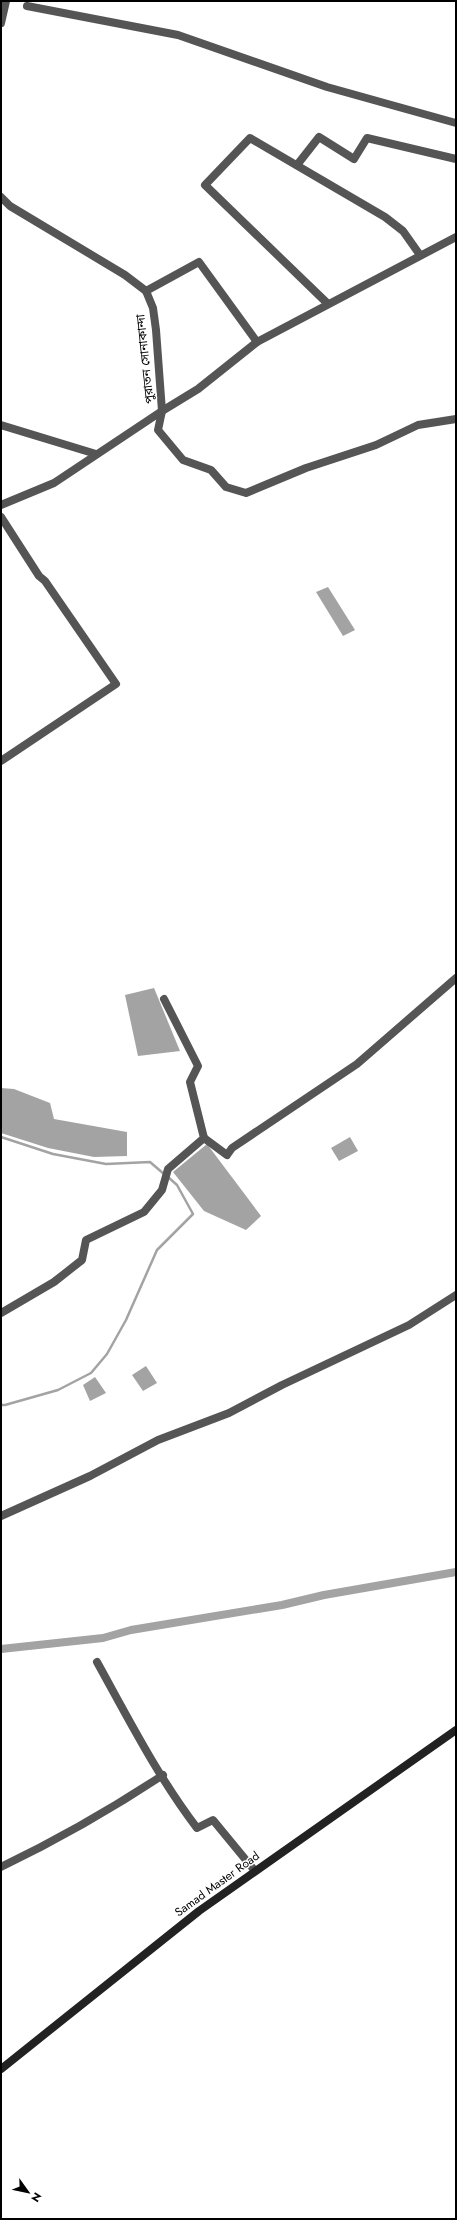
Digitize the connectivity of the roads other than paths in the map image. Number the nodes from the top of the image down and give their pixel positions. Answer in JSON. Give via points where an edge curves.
{"nodes":[{"id":1,"x":6,"y":1,"type":"edge"},
{"id":2,"x":27,"y":6,"type":"dead end"},
{"id":3,"x":1,"y":23,"type":"edge"},
{"id":4,"x":456,"y":124,"type":"edge"},
{"id":5,"x":456,"y":159,"type":"edge"},
{"id":6,"x":297,"y":165,"type":"junction"},
{"id":7,"x":1,"y":197,"type":"edge"},
{"id":8,"x":456,"y":237,"type":"edge"},
{"id":9,"x":420,"y":255,"type":"junction"},
{"id":10,"x":146,"y":291,"type":"junction"},
{"id":11,"x":327,"y":304,"type":"junction"},
{"id":12,"x":257,"y":342,"type":"junction"},
{"id":13,"x":162,"y":411,"type":"junction"},
{"id":14,"x":456,"y":419,"type":"edge"},
{"id":15,"x":1,"y":425,"type":"edge"},
{"id":16,"x":96,"y":454,"type":"junction"},
{"id":17,"x":1,"y":505,"type":"edge"},
{"id":18,"x":1,"y":517,"type":"edge"},
{"id":19,"x":1,"y":761,"type":"edge"},
{"id":20,"x":456,"y":978,"type":"edge"},
{"id":21,"x":164,"y":999,"type":"dead end"},
{"id":22,"x":204,"y":1138,"type":"junction"},
{"id":23,"x":456,"y":1295,"type":"edge"},
{"id":24,"x":1,"y":1313,"type":"edge"},
{"id":25,"x":1,"y":1516,"type":"edge"},
{"id":26,"x":96,"y":1662,"type":"dead end"},
{"id":27,"x":456,"y":1730,"type":"edge"},
{"id":28,"x":163,"y":1775,"type":"junction"},
{"id":29,"x":1,"y":1867,"type":"edge"},
{"id":30,"x":255,"y":1871,"type":"junction"},
{"id":31,"x":1,"y":2069,"type":"edge"}],
"edges":[{"from":1,"to":3,"type":"street"},
{"from":2,"to":4,"type":"street","via":[[178,35],[327,87]]},
{"from":5,"to":6,"type":"street","via":[[366,138],[354,159],[319,137]]},
{"from":6,"to":9,"type":"street","via":[[385,217],[403,231]]},
{"from":6,"to":11,"type":"street","via":[[250,138],[205,185]]},
{"from":7,"to":10,"type":"street","via":[[10,206],[125,275]]},
{"from":8,"to":9,"type":"street"},
{"from":9,"to":11,"type":"street"},
{"from":10,"to":12,"type":"street","via":[[198,262]]},
{"from":10,"to":13,"type":"street","name":"পুরাতন সোনাকান্দা","via":[[153,308],[156,330]]},
{"from":11,"to":12,"type":"street"},
{"from":12,"to":13,"type":"street","via":[[198,390]]},
{"from":13,"to":14,"type":"street","name":"পুরাতন সোনাকান্দা","via":[[158,430],[183,460],[211,470],[226,487],[246,493],[306,468],[376,445],[418,425]]},
{"from":13,"to":16,"type":"street"},
{"from":15,"to":16,"type":"street"},
{"from":16,"to":17,"type":"street","via":[[54,483]]},
{"from":18,"to":19,"type":"street","via":[[39,576],[116,684]]},
{"from":20,"to":22,"type":"street","via":[[357,1064],[232,1148],[227,1155]]},
{"from":21,"to":22,"type":"street","via":[[198,1066],[190,1082]]},
{"from":22,"to":24,"type":"street","via":[[168,1169],[162,1190],[144,1212],[86,1240],[82,1260],[54,1282]]},
{"from":23,"to":25,"type":"street","via":[[408,1325],[228,1413],[158,1440],[90,1476]]},
{"from":26,"to":28,"type":"street"},
{"from":27,"to":30,"type":"street","name":"Samad Master Road"},
{"from":28,"to":29,"type":"street","via":[[57,1840]]},
{"from":28,"to":30,"type":"street","via":[[197,1828],[213,1820]]},
{"from":30,"to":31,"type":"street","name":"Samad Master Road","via":[[121,1971]]}]}
